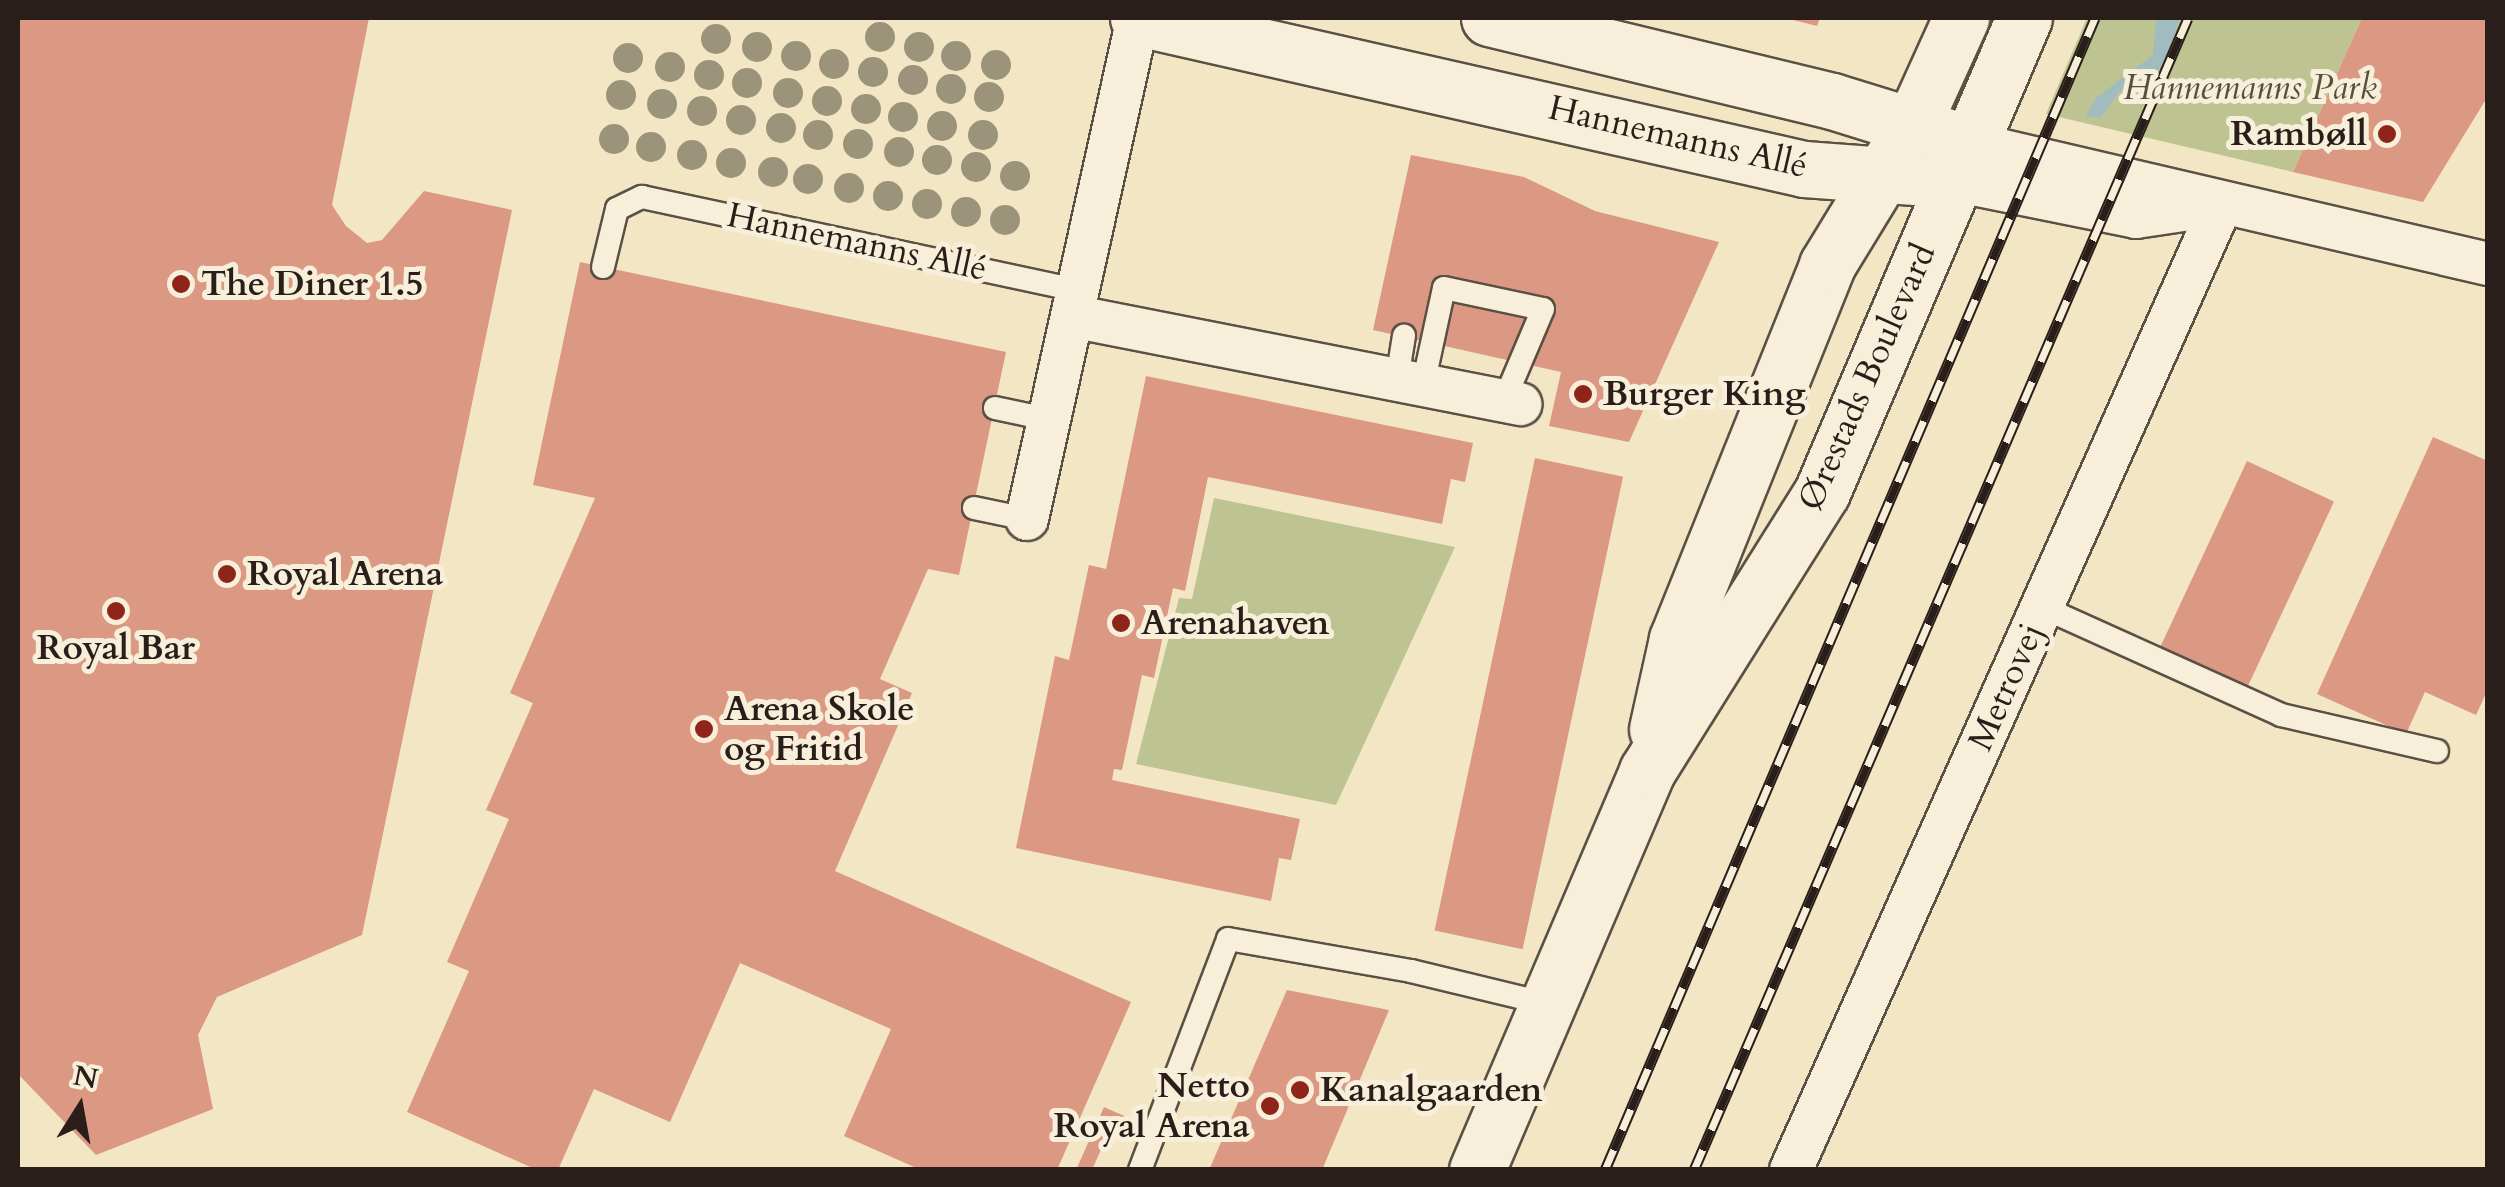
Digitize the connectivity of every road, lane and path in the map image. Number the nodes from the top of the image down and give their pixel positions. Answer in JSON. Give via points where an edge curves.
{"nodes":[{"id":1,"x":1138,"y":18,"type":"edge"},
{"id":2,"x":1488,"y":18,"type":"edge"},
{"id":3,"x":1961,"y":18,"type":"edge"},
{"id":4,"x":2024,"y":18,"type":"edge"},
{"id":5,"x":1912,"y":126,"type":"junction"},
{"id":6,"x":1961,"y":162,"type":"junction"},
{"id":7,"x":1880,"y":175,"type":"junction"},
{"id":8,"x":2221,"y":204,"type":"junction"},
{"id":9,"x":2488,"y":264,"type":"edge"},
{"id":10,"x":603,"y":267,"type":"dead end"},
{"id":11,"x":1079,"y":304,"type":"junction"},
{"id":12,"x":1404,"y":336,"type":"dead end"},
{"id":13,"x":1410,"y":382,"type":"junction"},
{"id":14,"x":1513,"y":403,"type":"joint"},
{"id":15,"x":995,"y":408,"type":"dead end"},
{"id":16,"x":1052,"y":420,"type":"junction"},
{"id":17,"x":974,"y":508,"type":"dead end"},
{"id":18,"x":1027,"y":519,"type":"joint"},
{"id":19,"x":2042,"y":606,"type":"junction"},
{"id":20,"x":2438,"y":752,"type":"dead end"},
{"id":21,"x":1647,"y":771,"type":"junction"},
{"id":22,"x":1548,"y":1004,"type":"junction"},
{"id":23,"x":1140,"y":1170,"type":"edge"},
{"id":24,"x":1476,"y":1170,"type":"edge"},
{"id":25,"x":1791,"y":1170,"type":"edge"}],
"edges":[{"from":1,"to":7,"type":"street","name":"Hannemanns Allé","via":[[1804,169]]},
{"from":1,"to":11,"type":"street","name":"Hannemanns Allé"},
{"from":2,"to":5,"type":"street","name":"Hannemanns Allé"},
{"from":3,"to":5,"type":"street","name":"Ørestads Boulevard"},
{"from":4,"to":6,"type":"street","name":"Ørestads Boulevard"},
{"from":5,"to":6,"type":"street","name":"Hannemanns Allé"},
{"from":5,"to":7,"type":"street","name":"Ørestads Boulevard"},
{"from":6,"to":7,"type":"street","name":"Hannemanns Allé"},
{"from":6,"to":8,"type":"street","name":"Hannemanns Allé","via":[[2136,217]]},
{"from":6,"to":21,"type":"street","name":"Ørestads Boulevard","via":[[1822,492]]},
{"from":7,"to":21,"type":"street","name":"Ørestads Boulevard","via":[[1827,265],[1758,428],[1677,639]]},
{"from":8,"to":9,"type":"street","name":"Hannemanns Allé"},
{"from":8,"to":19,"type":"street","name":"Metrovej"},
{"from":10,"to":11,"type":"lane","name":"Hannemanns Allé","via":[[617,209],[632,198],[664,200]]},
{"from":11,"to":13,"type":"street","name":"Hannemanns Allé"},
{"from":11,"to":16,"type":"street","name":"Hannemanns Allé"},
{"from":12,"to":13,"type":"lane"},
{"from":13,"to":14,"type":"street","name":"Hannemanns Allé"},
{"from":13,"to":14,"type":"lane","via":[[1444,288],[1544,309]]},
{"from":15,"to":16,"type":"lane"},
{"from":16,"to":18,"type":"street","name":"Hannemanns Allé"},
{"from":17,"to":18,"type":"lane"},
{"from":19,"to":20,"type":"lane","via":[[2280,715]]},
{"from":19,"to":25,"type":"street","name":"Metrovej"},
{"from":21,"to":22,"type":"street","name":"Ørestads Boulevard"},
{"from":22,"to":23,"type":"lane","via":[[1411,970],[1228,939]]},
{"from":22,"to":24,"type":"street","name":"Ørestads Boulevard"}]}
